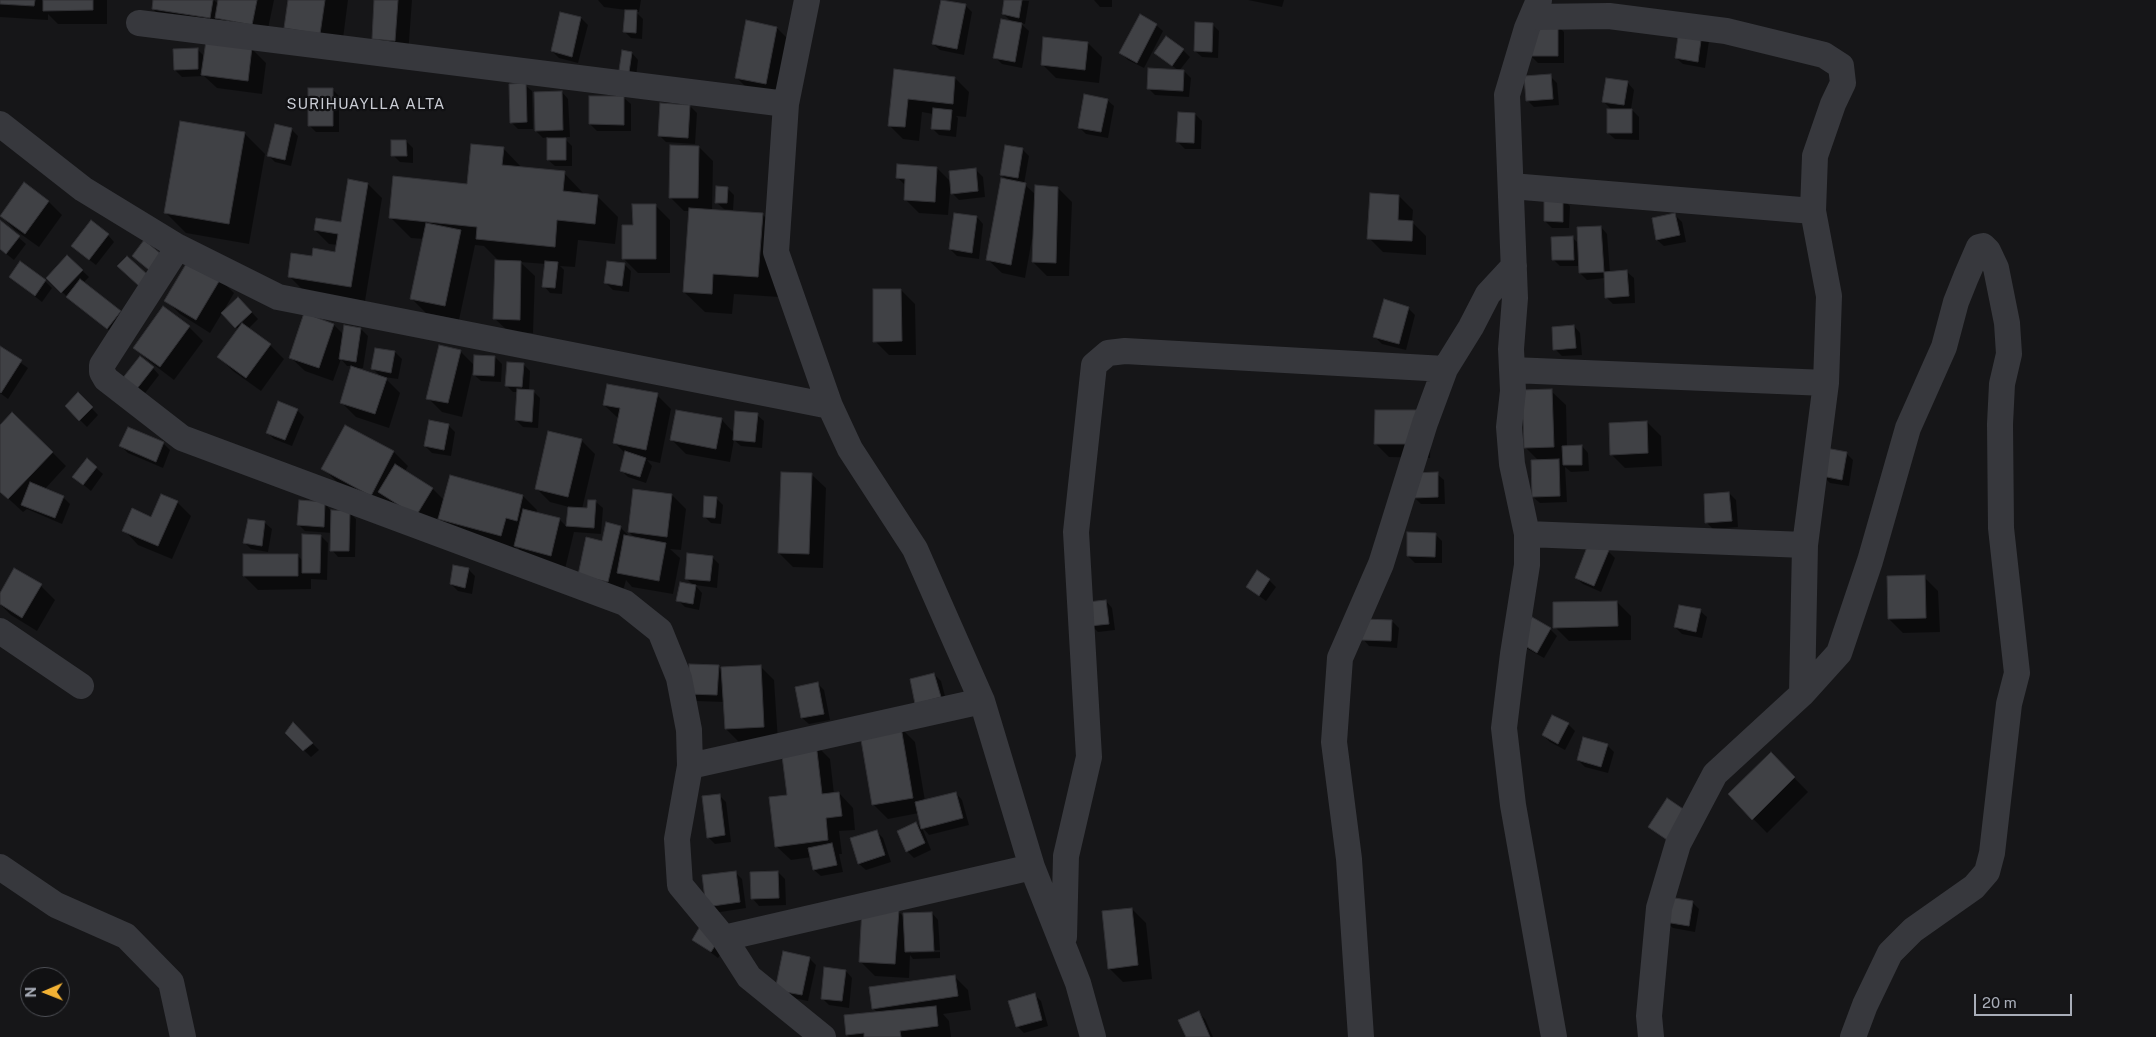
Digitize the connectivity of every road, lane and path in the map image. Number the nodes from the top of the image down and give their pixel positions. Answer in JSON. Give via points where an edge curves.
{"nodes":[{"id":1,"x":807,"y":0,"type":"edge"},
{"id":2,"x":1536,"y":9,"type":"edge"},
{"id":3,"x":139,"y":23,"type":"dead end"},
{"id":4,"x":786,"y":104,"type":"junction"},
{"id":5,"x":0,"y":124,"type":"edge"},
{"id":6,"x":1511,"y":186,"type":"junction"},
{"id":7,"x":1813,"y":211,"type":"junction"},
{"id":8,"x":178,"y":248,"type":"junction"},
{"id":9,"x":1514,"y":266,"type":"junction"},
{"id":10,"x":1445,"y":369,"type":"junction"},
{"id":11,"x":1512,"y":370,"type":"junction"},
{"id":12,"x":1826,"y":383,"type":"junction"},
{"id":13,"x":830,"y":406,"type":"junction"},
{"id":14,"x":1527,"y":534,"type":"junction"},
{"id":15,"x":1805,"y":545,"type":"junction"},
{"id":16,"x":0,"y":631,"type":"edge"},
{"id":17,"x":81,"y":686,"type":"dead end"},
{"id":18,"x":1802,"y":694,"type":"junction"},
{"id":19,"x":982,"y":701,"type":"junction"},
{"id":20,"x":690,"y":766,"type":"junction"},
{"id":21,"x":0,"y":867,"type":"edge"},
{"id":22,"x":1032,"y":867,"type":"junction"},
{"id":23,"x":724,"y":938,"type":"junction"},
{"id":24,"x":1064,"y":950,"type":"junction"},
{"id":25,"x":183,"y":1037,"type":"edge"},
{"id":26,"x":823,"y":1037,"type":"edge"},
{"id":27,"x":1093,"y":1037,"type":"edge"},
{"id":28,"x":1361,"y":1037,"type":"edge"},
{"id":29,"x":1554,"y":1037,"type":"edge"},
{"id":30,"x":1651,"y":1037,"type":"edge"},
{"id":31,"x":1853,"y":1037,"type":"edge"}],
"edges":[{"from":1,"to":4,"type":"street"},
{"from":2,"to":6,"type":"street","via":[[1507,95]]},
{"from":2,"to":7,"type":"street","via":[[1726,31],[1824,55],[1841,66],[1843,82],[1815,156]]},
{"from":3,"to":4,"type":"street"},
{"from":4,"to":13,"type":"street","via":[[776,252]]},
{"from":5,"to":8,"type":"street","via":[[83,189]]},
{"from":6,"to":7,"type":"street"},
{"from":6,"to":9,"type":"street"},
{"from":7,"to":12,"type":"street","via":[[1829,296]]},
{"from":8,"to":13,"type":"street","via":[[278,297]]},
{"from":8,"to":20,"type":"street","via":[[102,364],[106,379],[182,438],[625,603],[660,631],[679,678],[689,730]]},
{"from":9,"to":10,"type":"street","via":[[1488,294]]},
{"from":9,"to":11,"type":"street"},
{"from":10,"to":24,"type":"street","via":[[1125,351],[1108,353],[1094,365],[1076,532],[1089,756],[1066,856]]},
{"from":10,"to":28,"type":"street","via":[[1381,564],[1340,658],[1334,742],[1349,859]]},
{"from":11,"to":12,"type":"street"},
{"from":11,"to":14,"type":"street","via":[[1509,427],[1512,464]]},
{"from":12,"to":15,"type":"street"},
{"from":13,"to":19,"type":"street","via":[[850,449],[916,549]]},
{"from":14,"to":15,"type":"street"},
{"from":14,"to":29,"type":"street","via":[[1528,565],[1504,728],[1513,805]]},
{"from":15,"to":18,"type":"street"},
{"from":16,"to":17,"type":"street"},
{"from":18,"to":30,"type":"street","via":[[1715,774],[1678,844],[1659,908],[1649,1016]]},
{"from":18,"to":31,"type":"street","via":[[1839,653],[1908,428],[1944,347],[1966,276],[1979,247],[1983,246],[1996,268],[2007,323],[2009,354],[2002,384],[2000,424],[2001,528],[2017,673],[2009,704],[1992,853],[1987,872],[1974,886],[1913,930],[1890,953]]},
{"from":19,"to":20,"type":"street"},
{"from":19,"to":22,"type":"street"},
{"from":20,"to":23,"type":"street","via":[[677,839],[680,885]]},
{"from":21,"to":25,"type":"street","via":[[56,905],[126,936],[171,982]]},
{"from":22,"to":23,"type":"street"},
{"from":22,"to":24,"type":"street"},
{"from":23,"to":26,"type":"street","via":[[750,977]]},
{"from":24,"to":27,"type":"street","via":[[1078,983]]}]}
